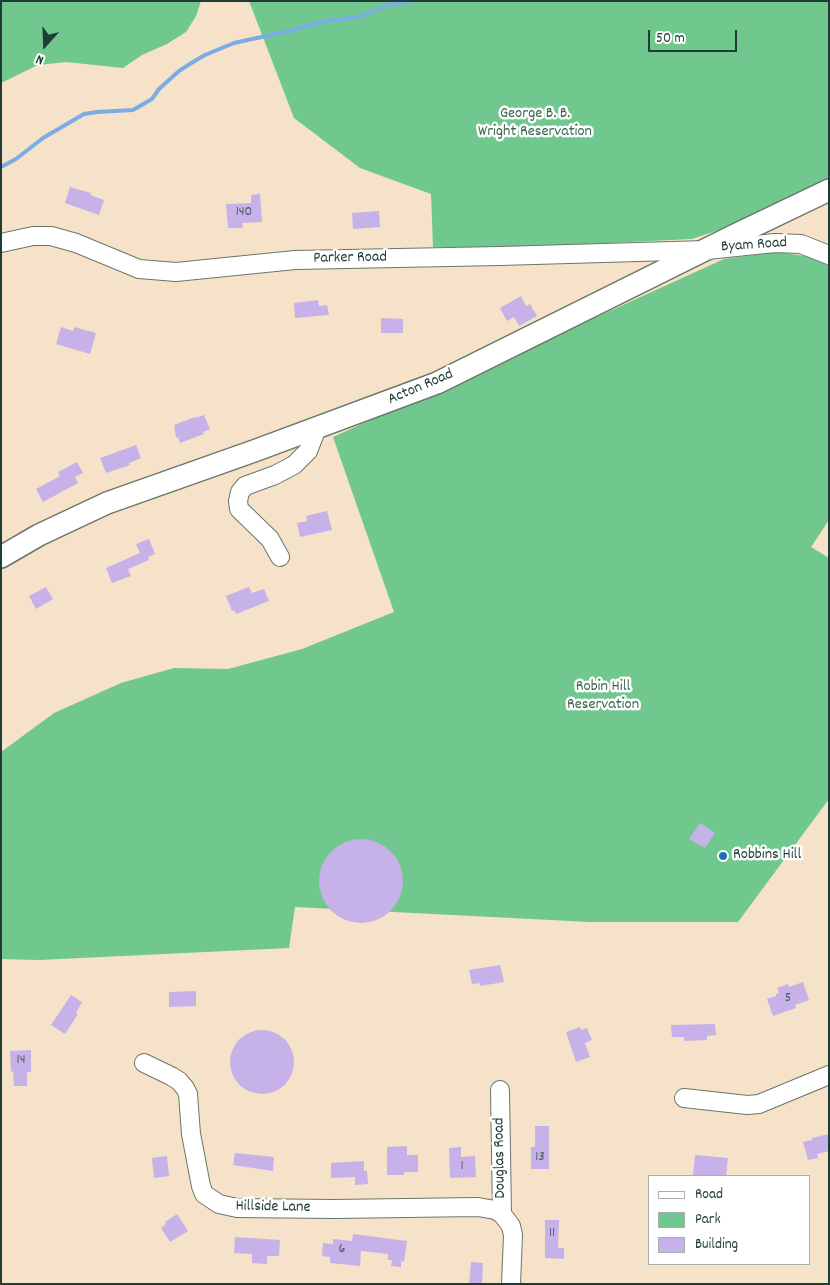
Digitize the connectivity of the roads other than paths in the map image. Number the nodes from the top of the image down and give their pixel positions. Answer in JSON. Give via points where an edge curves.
{"nodes":[{"id":1,"x":829,"y":190,"type":"edge"},
{"id":2,"x":1,"y":243,"type":"edge"},
{"id":3,"x":706,"y":250,"type":"junction"},
{"id":4,"x":829,"y":255,"type":"edge"},
{"id":5,"x":317,"y":428,"type":"junction"},
{"id":6,"x":1,"y":557,"type":"edge"},
{"id":7,"x":280,"y":557,"type":"dead end"},
{"id":8,"x":144,"y":1063,"type":"dead end"},
{"id":9,"x":829,"y":1075,"type":"edge"},
{"id":10,"x":500,"y":1090,"type":"dead end"},
{"id":11,"x":684,"y":1098,"type":"dead end"},
{"id":12,"x":502,"y":1214,"type":"junction"},
{"id":13,"x":511,"y":1284,"type":"edge"}],
"edges":[{"from":1,"to":3,"type":"main road","name":"Acton Road"},
{"from":2,"to":3,"type":"street","name":"Parker Road","via":[[33,236],[52,236],[139,269],[176,272],[295,260]]},
{"from":3,"to":4,"type":"street","name":"Byam Road","via":[[788,243],[812,247]]},
{"from":3,"to":5,"type":"main road","name":"Acton Road","via":[[437,383]]},
{"from":5,"to":6,"type":"main road","name":"Acton Road","via":[[107,503]]},
{"from":5,"to":7,"type":"street","via":[[308,451],[294,465],[245,486],[240,492],[239,508],[270,539]]},
{"from":8,"to":12,"type":"street","name":"Hillside Lane","via":[[171,1076],[185,1088],[201,1186],[204,1194],[219,1204],[237,1208],[334,1210],[478,1207]]},
{"from":9,"to":11,"type":"street","via":[[759,1104]]},
{"from":10,"to":12,"type":"street","name":"Douglas Road"},
{"from":12,"to":13,"type":"street","name":"Douglas Road","via":[[513,1234]]}]}
